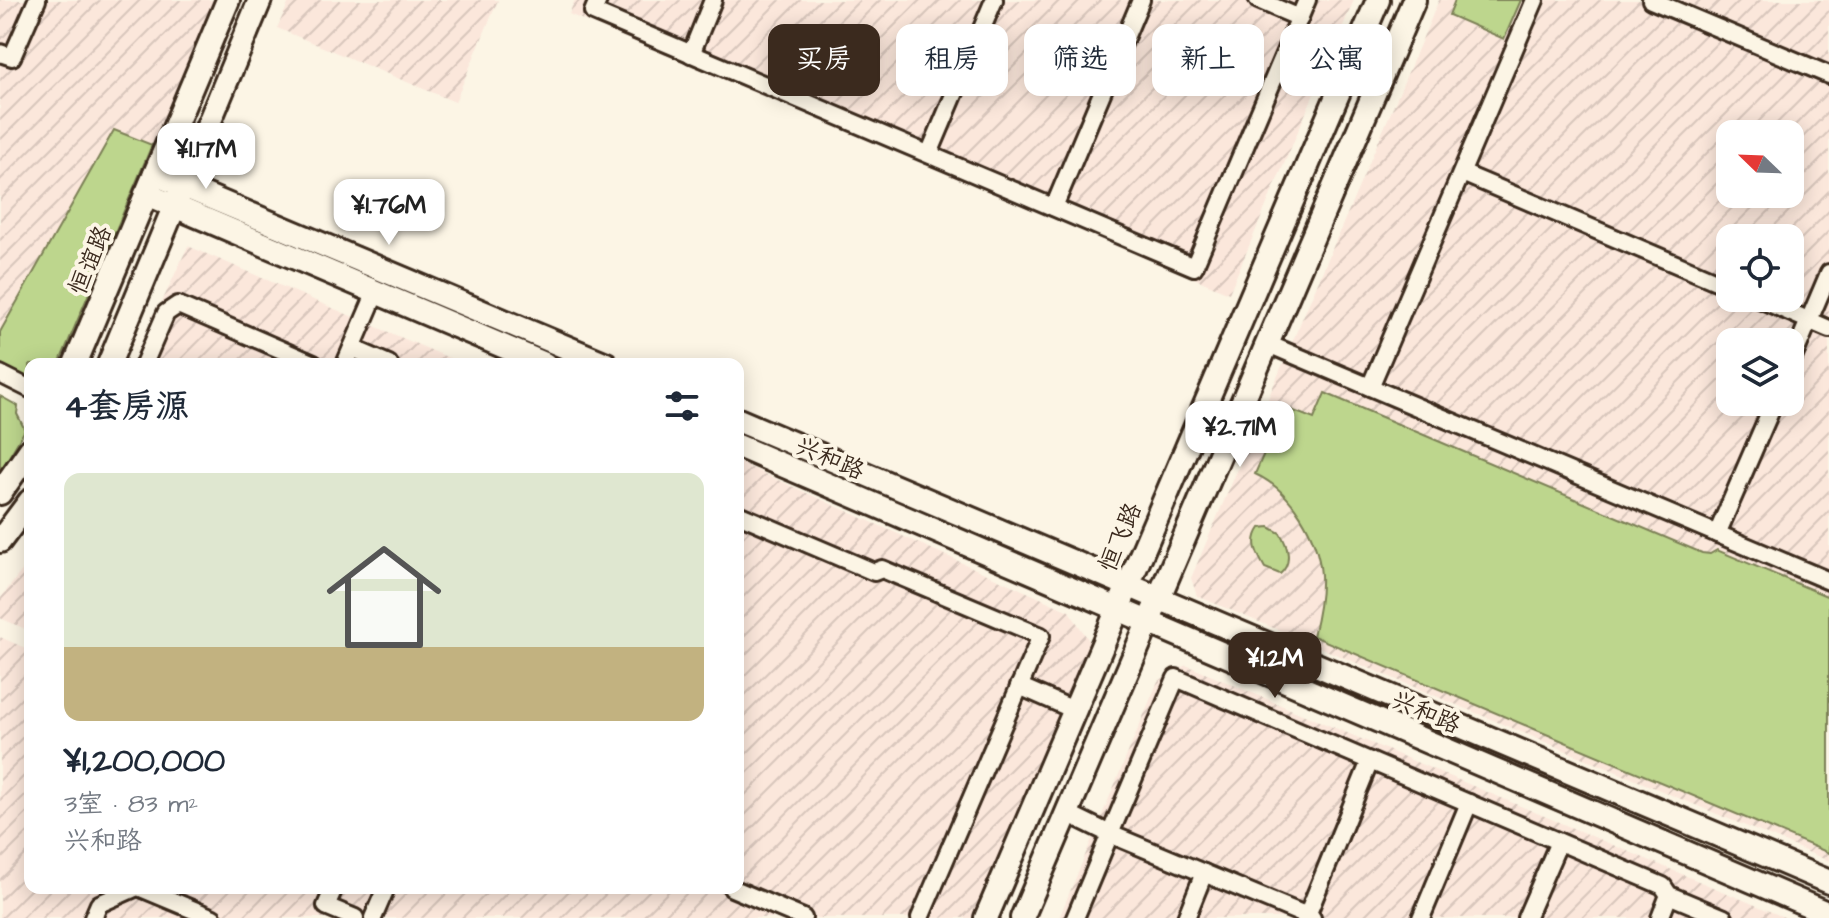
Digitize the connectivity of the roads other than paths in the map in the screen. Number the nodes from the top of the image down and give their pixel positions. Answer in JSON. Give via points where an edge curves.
{"nodes":[{"id":1,"x":37,"y":0,"type":"edge"},
{"id":2,"x":228,"y":0,"type":"edge"},
{"id":3,"x":260,"y":0,"type":"edge"},
{"id":4,"x":598,"y":0,"type":"edge"},
{"id":5,"x":713,"y":0,"type":"edge"},
{"id":6,"x":994,"y":0,"type":"edge"},
{"id":7,"x":1141,"y":0,"type":"edge"},
{"id":8,"x":1258,"y":0,"type":"edge"},
{"id":9,"x":1307,"y":0,"type":"edge"},
{"id":10,"x":1378,"y":0,"type":"edge"},
{"id":11,"x":1414,"y":0,"type":"edge"},
{"id":12,"x":1535,"y":0,"type":"edge"},
{"id":13,"x":1651,"y":0,"type":"edge"},
{"id":14,"x":1300,"y":18,"type":"junction"},
{"id":15,"x":0,"y":53,"type":"edge"},
{"id":16,"x":691,"y":54,"type":"junction"},
{"id":17,"x":1829,"y":75,"type":"edge"},
{"id":18,"x":929,"y":154,"type":"junction"},
{"id":19,"x":1462,"y":173,"type":"junction"},
{"id":20,"x":151,"y":184,"type":"junction"},
{"id":21,"x":184,"y":185,"type":"junction"},
{"id":22,"x":175,"y":206,"type":"junction"},
{"id":23,"x":1054,"y":207,"type":"junction"},
{"id":24,"x":1829,"y":273,"type":"edge"},
{"id":25,"x":1716,"y":281,"type":"edge"},
{"id":26,"x":376,"y":292,"type":"junction"},
{"id":27,"x":1790,"y":312,"type":"edge"},
{"id":28,"x":1809,"y":320,"type":"junction"},
{"id":29,"x":1829,"y":329,"type":"edge"},
{"id":30,"x":1804,"y":332,"type":"edge"},
{"id":31,"x":1268,"y":344,"type":"junction"},
{"id":32,"x":348,"y":356,"type":"edge"},
{"id":33,"x":78,"y":358,"type":"edge"},
{"id":34,"x":112,"y":358,"type":"edge"},
{"id":35,"x":147,"y":358,"type":"edge"},
{"id":36,"x":300,"y":358,"type":"edge"},
{"id":37,"x":531,"y":358,"type":"edge"},
{"id":38,"x":592,"y":358,"type":"edge"},
{"id":39,"x":0,"y":374,"type":"edge"},
{"id":40,"x":24,"y":386,"type":"edge"},
{"id":41,"x":1370,"y":387,"type":"junction"},
{"id":42,"x":1768,"y":416,"type":"edge"},
{"id":43,"x":744,"y":423,"type":"edge"},
{"id":44,"x":744,"y":449,"type":"edge"},
{"id":45,"x":24,"y":459,"type":"edge"},
{"id":46,"x":0,"y":493,"type":"edge"},
{"id":47,"x":24,"y":509,"type":"edge"},
{"id":48,"x":744,"y":517,"type":"edge"},
{"id":49,"x":1717,"y":534,"type":"junction"},
{"id":50,"x":0,"y":541,"type":"edge"},
{"id":51,"x":1829,"y":581,"type":"edge"},
{"id":52,"x":1127,"y":585,"type":"junction"},
{"id":53,"x":1160,"y":599,"type":"junction"},
{"id":54,"x":1117,"y":608,"type":"junction"},
{"id":55,"x":1150,"y":622,"type":"junction"},
{"id":56,"x":1019,"y":686,"type":"junction"},
{"id":57,"x":1074,"y":710,"type":"junction"},
{"id":58,"x":1370,"y":761,"type":"junction"},
{"id":59,"x":1469,"y":803,"type":"junction"},
{"id":60,"x":1067,"y":813,"type":"junction"},
{"id":61,"x":1110,"y":834,"type":"junction"},
{"id":62,"x":1559,"y":842,"type":"junction"},
{"id":63,"x":1204,"y":873,"type":"junction"},
{"id":64,"x":1829,"y":882,"type":"edge"},
{"id":65,"x":744,"y":893,"type":"edge"},
{"id":66,"x":122,"y":894,"type":"edge"},
{"id":67,"x":155,"y":894,"type":"edge"},
{"id":68,"x":331,"y":894,"type":"edge"},
{"id":69,"x":383,"y":894,"type":"edge"},
{"id":70,"x":1669,"y":895,"type":"junction"},
{"id":71,"x":1829,"y":914,"type":"edge"},
{"id":72,"x":1308,"y":917,"type":"edge"},
{"id":73,"x":93,"y":918,"type":"edge"},
{"id":74,"x":213,"y":918,"type":"edge"},
{"id":75,"x":355,"y":918,"type":"edge"},
{"id":76,"x":373,"y":918,"type":"edge"},
{"id":77,"x":803,"y":918,"type":"edge"},
{"id":78,"x":920,"y":918,"type":"edge"},
{"id":79,"x":986,"y":918,"type":"edge"},
{"id":80,"x":1022,"y":918,"type":"edge"},
{"id":81,"x":1075,"y":918,"type":"edge"},
{"id":82,"x":1186,"y":918,"type":"edge"},
{"id":83,"x":1421,"y":918,"type":"edge"},
{"id":84,"x":1526,"y":918,"type":"edge"},
{"id":85,"x":1660,"y":918,"type":"edge"},
{"id":86,"x":1724,"y":918,"type":"edge"}],
"edges":[{"from":1,"to":15,"type":"lane","via":[[12,57]]},
{"from":2,"to":20,"type":"main road","name":"恒谊路"},
{"from":3,"to":21,"type":"main road"},
{"from":4,"to":16,"type":"lane","via":[[593,12]]},
{"from":5,"to":16,"type":"lane"},
{"from":6,"to":18,"type":"lane"},
{"from":7,"to":23,"type":"lane"},
{"from":8,"to":14,"type":"lane"},
{"from":9,"to":14,"type":"lane"},
{"from":10,"to":52,"type":"main road","name":"恒飞路"},
{"from":11,"to":31,"type":"main road"},
{"from":12,"to":19,"type":"lane"},
{"from":13,"to":17,"type":"lane"},
{"from":14,"to":23,"type":"lane","via":[[1194,267]]},
{"from":16,"to":18,"type":"lane"},
{"from":18,"to":23,"type":"lane"},
{"from":19,"to":25,"type":"lane"},
{"from":19,"to":41,"type":"lane"},
{"from":20,"to":21,"type":"main road"},
{"from":20,"to":22,"type":"main road"},
{"from":20,"to":33,"type":"main road","name":"恒谊路"},
{"from":21,"to":22,"type":"main road"},
{"from":21,"to":38,"type":"main road"},
{"from":22,"to":26,"type":"main road"},
{"from":22,"to":34,"type":"main road"},
{"from":24,"to":28,"type":"lane"},
{"from":26,"to":32,"type":"lane"},
{"from":26,"to":37,"type":"main road"},
{"from":27,"to":28,"type":"lane"},
{"from":28,"to":29,"type":"lane"},
{"from":28,"to":30,"type":"lane"},
{"from":31,"to":41,"type":"lane"},
{"from":31,"to":53,"type":"main road"},
{"from":35,"to":36,"type":"lane","via":[[166,313],[178,305]]},
{"from":39,"to":40,"type":"lane"},
{"from":41,"to":49,"type":"lane"},
{"from":42,"to":49,"type":"lane"},
{"from":43,"to":52,"type":"main road","name":"兴和路"},
{"from":44,"to":54,"type":"main road","name":"兴和路"},
{"from":45,"to":46,"type":"main road"},
{"from":47,"to":50,"type":"main road"},
{"from":48,"to":56,"type":"lane","via":[[1041,636]]},
{"from":49,"to":51,"type":"lane"},
{"from":52,"to":53,"type":"main road","name":"兴和路"},
{"from":52,"to":54,"type":"main road","name":"恒飞路"},
{"from":53,"to":55,"type":"main road"},
{"from":53,"to":64,"type":"main road","name":"兴和路"},
{"from":54,"to":55,"type":"main road","name":"兴和路"},
{"from":54,"to":57,"type":"main road","name":"恒飞路"},
{"from":55,"to":60,"type":"main road"},
{"from":55,"to":71,"type":"main road","name":"兴和路"},
{"from":56,"to":57,"type":"lane"},
{"from":56,"to":78,"type":"lane"},
{"from":57,"to":79,"type":"main road","name":"恒飞路"},
{"from":58,"to":59,"type":"lane"},
{"from":58,"to":61,"type":"lane","via":[[1176,678]]},
{"from":58,"to":72,"type":"lane"},
{"from":59,"to":62,"type":"lane"},
{"from":59,"to":83,"type":"lane"},
{"from":60,"to":61,"type":"lane"},
{"from":60,"to":80,"type":"main road"},
{"from":61,"to":63,"type":"lane"},
{"from":61,"to":81,"type":"lane"},
{"from":62,"to":70,"type":"lane","via":[[1663,886]]},
{"from":62,"to":84,"type":"lane"},
{"from":63,"to":72,"type":"lane"},
{"from":63,"to":82,"type":"lane"},
{"from":65,"to":77,"type":"lane"},
{"from":66,"to":73,"type":"lane","via":[[99,904]]},
{"from":67,"to":74,"type":"lane"},
{"from":68,"to":75,"type":"lane","via":[[326,906]]},
{"from":69,"to":76,"type":"lane"},
{"from":70,"to":85,"type":"lane"},
{"from":70,"to":86,"type":"lane"}]}
